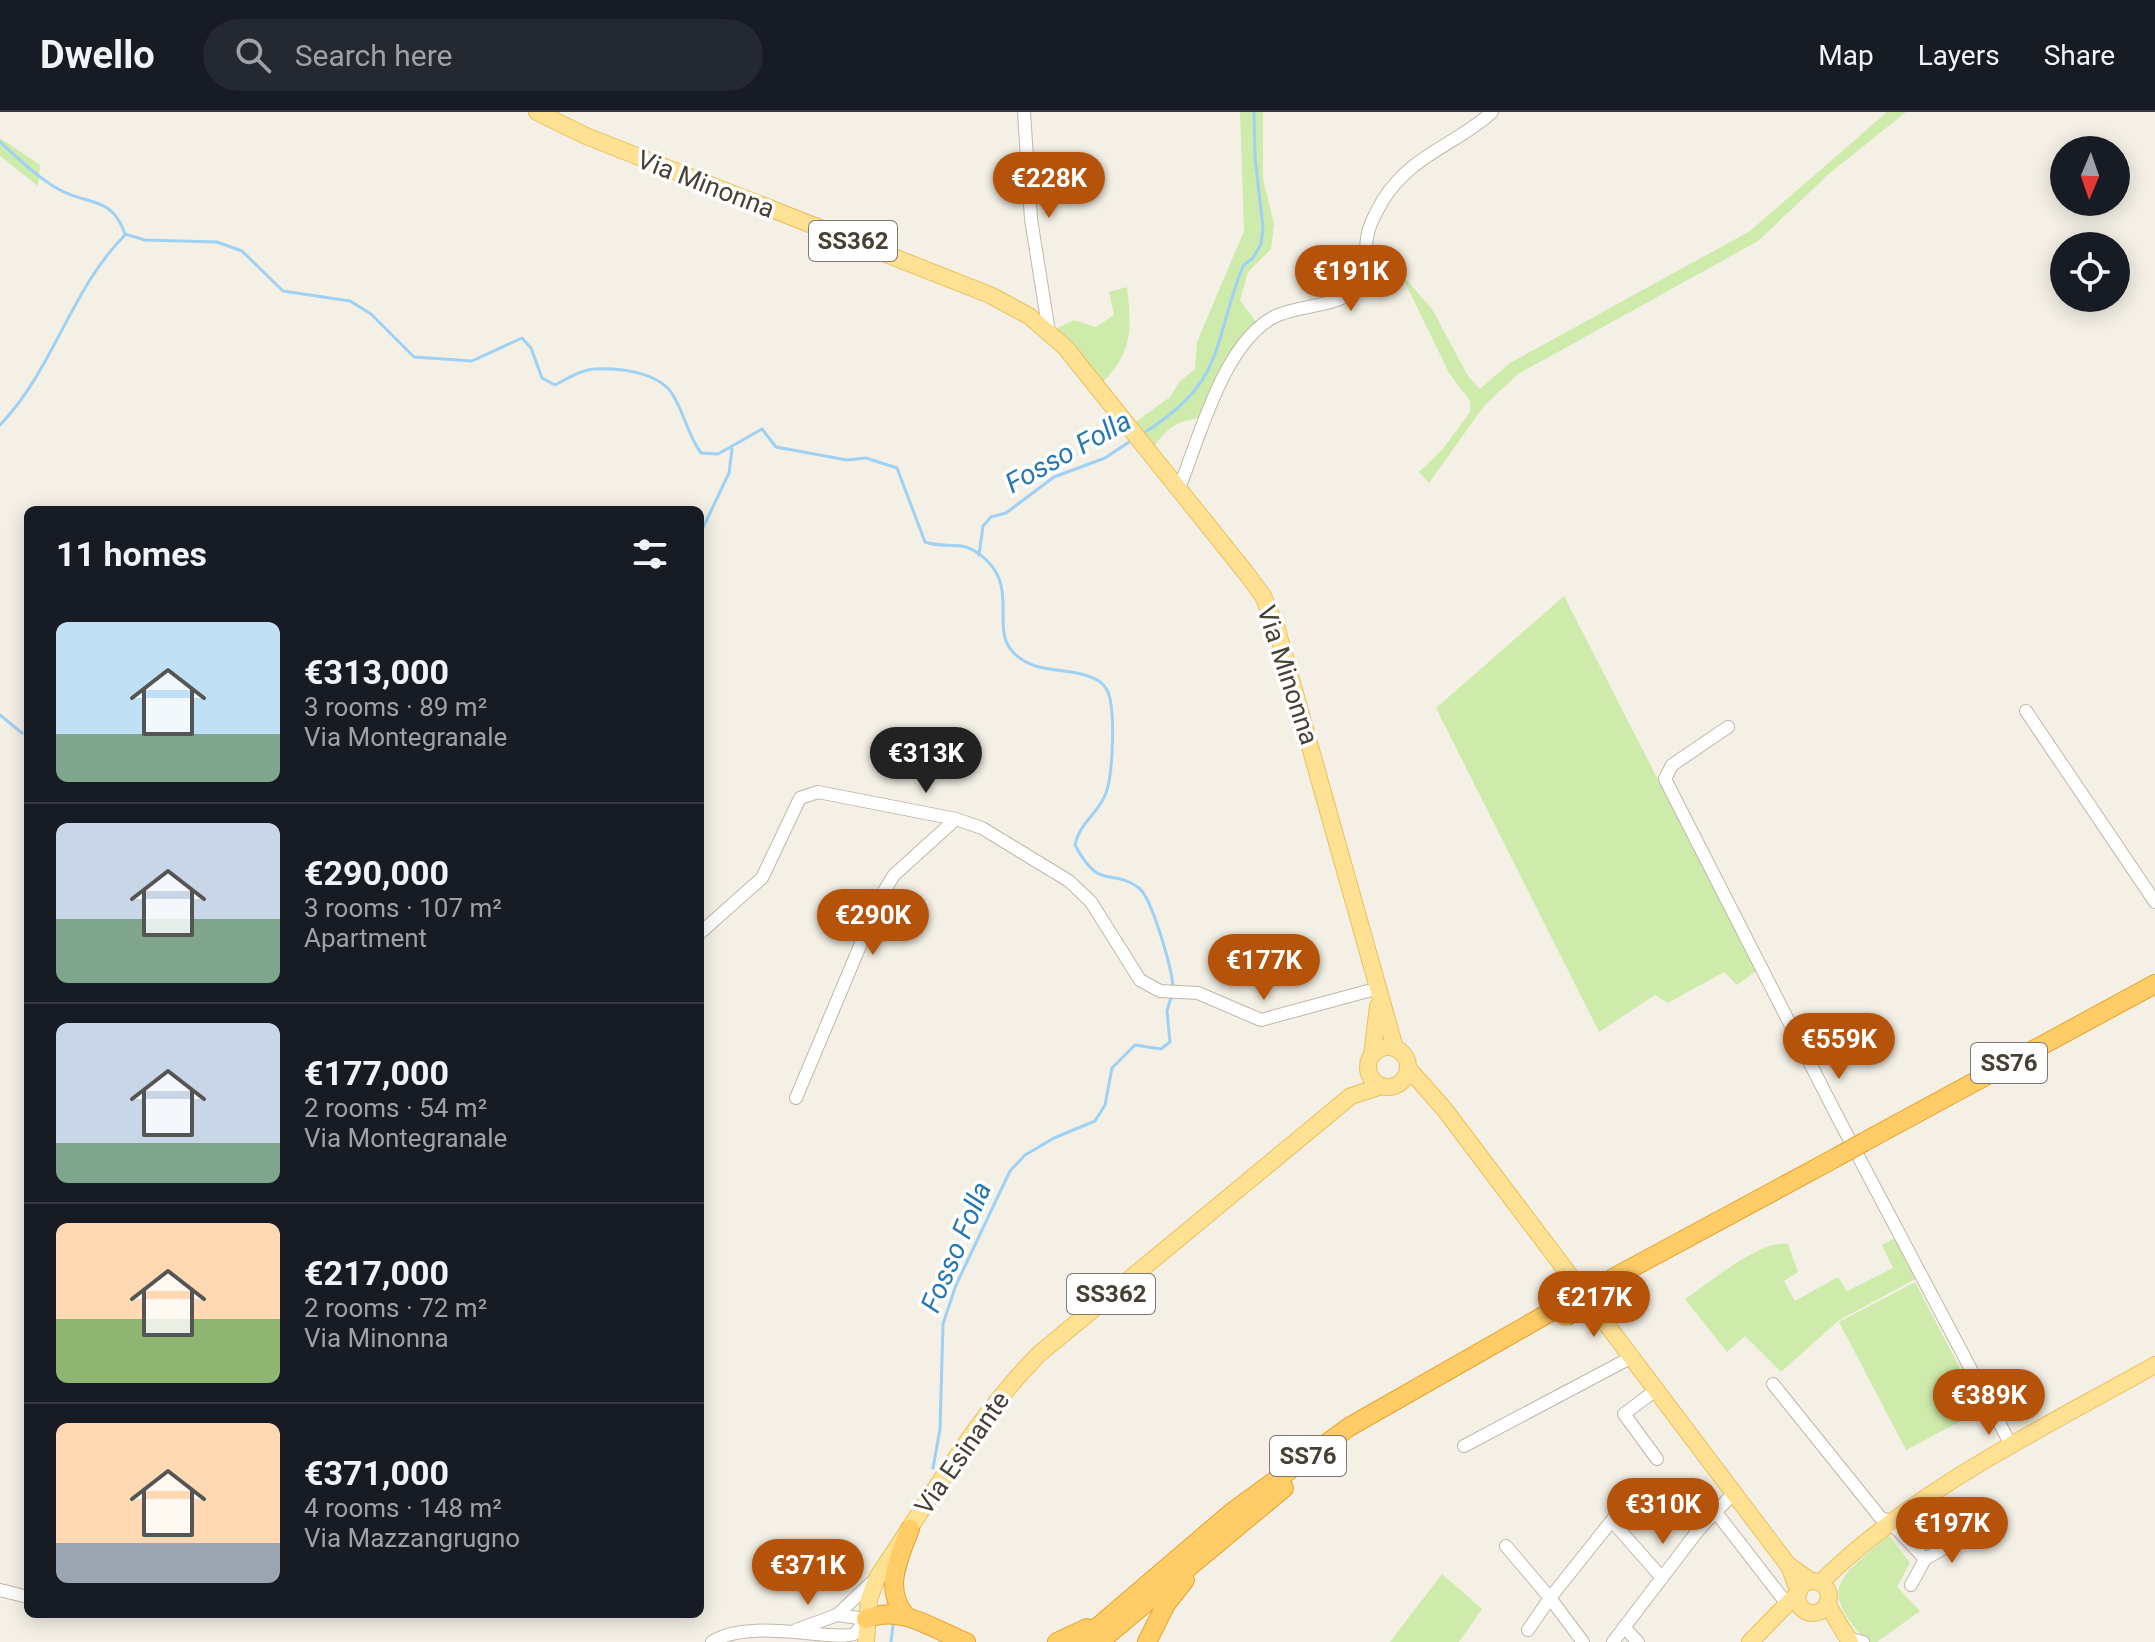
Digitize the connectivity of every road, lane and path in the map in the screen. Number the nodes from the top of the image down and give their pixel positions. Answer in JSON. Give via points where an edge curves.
{"nodes":[{"id":1,"x":537,"y":112,"type":"edge"},
{"id":2,"x":1024,"y":112,"type":"edge"},
{"id":3,"x":1492,"y":112,"type":"edge"},
{"id":4,"x":1049,"y":332,"type":"junction"},
{"id":5,"x":1180,"y":486,"type":"junction"},
{"id":6,"x":2026,"y":711,"type":"dead end"},
{"id":7,"x":1728,"y":727,"type":"dead end"},
{"id":8,"x":956,"y":819,"type":"junction"},
{"id":9,"x":2155,"y":902,"type":"edge"},
{"id":10,"x":704,"y":929,"type":"edge"},
{"id":11,"x":2155,"y":984,"type":"edge"},
{"id":12,"x":1379,"y":988,"type":"junction"},
{"id":13,"x":1354,"y":995,"type":"junction"},
{"id":14,"x":2155,"y":998,"type":"edge"},
{"id":15,"x":1377,"y":1017,"type":"junction"},
{"id":16,"x":1395,"y":1048,"type":"junction"},
{"id":17,"x":1370,"y":1060,"type":"junction"},
{"id":18,"x":1408,"y":1068,"type":"junction"},
{"id":19,"x":1390,"y":1085,"type":"junction"},
{"id":20,"x":1424,"y":1089,"type":"junction"},
{"id":21,"x":1351,"y":1096,"type":"junction"},
{"id":22,"x":796,"y":1098,"type":"dead end"},
{"id":23,"x":1866,"y":1148,"type":"junction"},
{"id":24,"x":1563,"y":1311,"type":"junction"},
{"id":25,"x":1632,"y":1357,"type":"junction"},
{"id":26,"x":2155,"y":1365,"type":"edge"},
{"id":27,"x":1776,"y":1382,"type":"dead end"},
{"id":28,"x":1656,"y":1390,"type":"junction"},
{"id":29,"x":1464,"y":1446,"type":"dead end"},
{"id":30,"x":2012,"y":1447,"type":"junction"},
{"id":31,"x":1657,"y":1459,"type":"dead end"},
{"id":32,"x":1301,"y":1475,"type":"junction"},
{"id":33,"x":1637,"y":1489,"type":"dead end"},
{"id":34,"x":1733,"y":1494,"type":"junction"},
{"id":35,"x":1715,"y":1511,"type":"junction"},
{"id":36,"x":1612,"y":1521,"type":"junction"},
{"id":37,"x":1890,"y":1522,"type":"junction"},
{"id":38,"x":910,"y":1529,"type":"junction"},
{"id":39,"x":1960,"y":1539,"type":"dead end"},
{"id":40,"x":1506,"y":1546,"type":"dead end"},
{"id":41,"x":1925,"y":1559,"type":"junction"},
{"id":42,"x":878,"y":1576,"type":"junction"},
{"id":43,"x":1662,"y":1578,"type":"junction"},
{"id":44,"x":1911,"y":1585,"type":"dead end"},
{"id":45,"x":0,"y":1590,"type":"edge"},
{"id":46,"x":24,"y":1596,"type":"edge"},
{"id":47,"x":1812,"y":1597,"type":"junction"},
{"id":48,"x":1550,"y":1598,"type":"junction"},
{"id":49,"x":1114,"y":1612,"type":"junction"},
{"id":50,"x":837,"y":1615,"type":"junction"},
{"id":51,"x":905,"y":1615,"type":"junction"},
{"id":52,"x":866,"y":1619,"type":"junction"},
{"id":53,"x":1624,"y":1627,"type":"junction"},
{"id":54,"x":1528,"y":1630,"type":"dead end"},
{"id":55,"x":791,"y":1631,"type":"junction"},
{"id":56,"x":766,"y":1637,"type":"edge"},
{"id":57,"x":844,"y":1640,"type":"edge"},
{"id":58,"x":1853,"y":1641,"type":"edge"},
{"id":59,"x":712,"y":1642,"type":"edge"},
{"id":60,"x":866,"y":1642,"type":"edge"},
{"id":61,"x":966,"y":1642,"type":"edge"},
{"id":62,"x":1057,"y":1642,"type":"edge"},
{"id":63,"x":1080,"y":1642,"type":"edge"},
{"id":64,"x":1099,"y":1642,"type":"edge"},
{"id":65,"x":1147,"y":1642,"type":"edge"},
{"id":66,"x":1583,"y":1642,"type":"edge"},
{"id":67,"x":1613,"y":1642,"type":"edge"},
{"id":68,"x":1638,"y":1642,"type":"edge"},
{"id":69,"x":1750,"y":1642,"type":"edge"}],
"edges":[{"from":1,"to":4,"type":"main road","name":"Via Minonna","number":"SS362","via":[[990,295]]},
{"from":2,"to":4,"type":"street","via":[[1032,232]]},
{"from":3,"to":5,"type":"street","via":[[1403,173],[1368,232],[1363,278],[1356,290],[1277,316],[1242,345]]},
{"from":4,"to":5,"type":"main road","name":"Via Minonna","number":"SS362"},
{"from":5,"to":12,"type":"main road","name":"Via Minonna","number":"SS362","via":[[1263,596],[1276,626]]},
{"from":6,"to":9,"type":"street"},
{"from":7,"to":30,"type":"street","via":[[1672,765],[1665,779]]},
{"from":8,"to":10,"type":"street","via":[[806,793],[762,878]]},
{"from":8,"to":13,"type":"street","via":[[982,828],[1069,881],[1091,902],[1151,989],[1198,993],[1261,1020]]},
{"from":8,"to":22,"type":"street","via":[[894,875],[881,896]]},
{"from":11,"to":23,"type":"highway","number":"SS76"},
{"from":12,"to":13,"type":"street"},
{"from":12,"to":15,"type":"main road","name":"Via Minonna","number":"SS362"},
{"from":12,"to":16,"type":"main road","name":"Via Minonna","number":"SS362"},
{"from":13,"to":15,"type":"street"},
{"from":14,"to":23,"type":"highway","number":"SS76"},
{"from":15,"to":17,"type":"main road","name":"Via Minonna","number":"SS362"},
{"from":16,"to":17,"type":"main road","via":[[1383,1048]]},
{"from":16,"to":18,"type":"main road","number":"SS362","via":[[1405,1056]]},
{"from":17,"to":19,"type":"main road","via":[[1373,1080]]},
{"from":17,"to":21,"type":"main road","name":"Via Esinante","number":"SS362"},
{"from":18,"to":19,"type":"main road"},
{"from":18,"to":20,"type":"main road"},
{"from":19,"to":20,"type":"main road"},
{"from":19,"to":21,"type":"main road","name":"Via Esinante","number":"SS362"},
{"from":20,"to":25,"type":"main road"},
{"from":21,"to":38,"type":"main road","name":"Via Esinante","number":"SS362","via":[[1039,1354],[977,1425]]},
{"from":23,"to":24,"type":"highway","number":"SS76"},
{"from":24,"to":32,"type":"highway","number":"SS76"},
{"from":24,"to":49,"type":"highway","number":"SS76","via":[[1349,1427],[1232,1512]]},
{"from":25,"to":28,"type":"main road"},
{"from":25,"to":29,"type":"street"},
{"from":26,"to":30,"type":"main road"},
{"from":27,"to":37,"type":"street"},
{"from":28,"to":31,"type":"street","via":[[1624,1414]]},
{"from":28,"to":34,"type":"main road"},
{"from":30,"to":37,"type":"main road"},
{"from":32,"to":64,"type":"highway","number":"SS76"},
{"from":32,"to":65,"type":"highway","via":[[1190,1574],[1166,1604]]},
{"from":33,"to":36,"type":"street"},
{"from":34,"to":35,"type":"street"},
{"from":34,"to":47,"type":"main road"},
{"from":35,"to":43,"type":"street"},
{"from":35,"to":47,"type":"street"},
{"from":36,"to":43,"type":"street"},
{"from":36,"to":48,"type":"street"},
{"from":37,"to":41,"type":"street"},
{"from":37,"to":47,"type":"main road","via":[[1852,1551]]},
{"from":38,"to":42,"type":"main road","name":"Via Esinante","number":"SS362"},
{"from":38,"to":51,"type":"highway","via":[[893,1587]]},
{"from":39,"to":41,"type":"street"},
{"from":40,"to":48,"type":"street"},
{"from":41,"to":44,"type":"street"},
{"from":42,"to":50,"type":"street"},
{"from":42,"to":52,"type":"main road","name":"Via Esinante","number":"SS362"},
{"from":43,"to":53,"type":"street"},
{"from":45,"to":46,"type":"street"},
{"from":47,"to":58,"type":"main road"},
{"from":47,"to":69,"type":"main road"},
{"from":48,"to":54,"type":"street"},
{"from":48,"to":66,"type":"street"},
{"from":49,"to":62,"type":"highway"},
{"from":49,"to":63,"type":"highway","number":"SS76"},
{"from":50,"to":52,"type":"street"},
{"from":50,"to":55,"type":"street"},
{"from":51,"to":52,"type":"highway"},
{"from":51,"to":61,"type":"highway"},
{"from":52,"to":57,"type":"street"},
{"from":52,"to":60,"type":"main road","number":"SS362"},
{"from":53,"to":67,"type":"street"},
{"from":53,"to":68,"type":"street"},
{"from":55,"to":56,"type":"street"},
{"from":55,"to":57,"type":"street"},
{"from":56,"to":59,"type":"street","via":[[722,1635]]}]}
